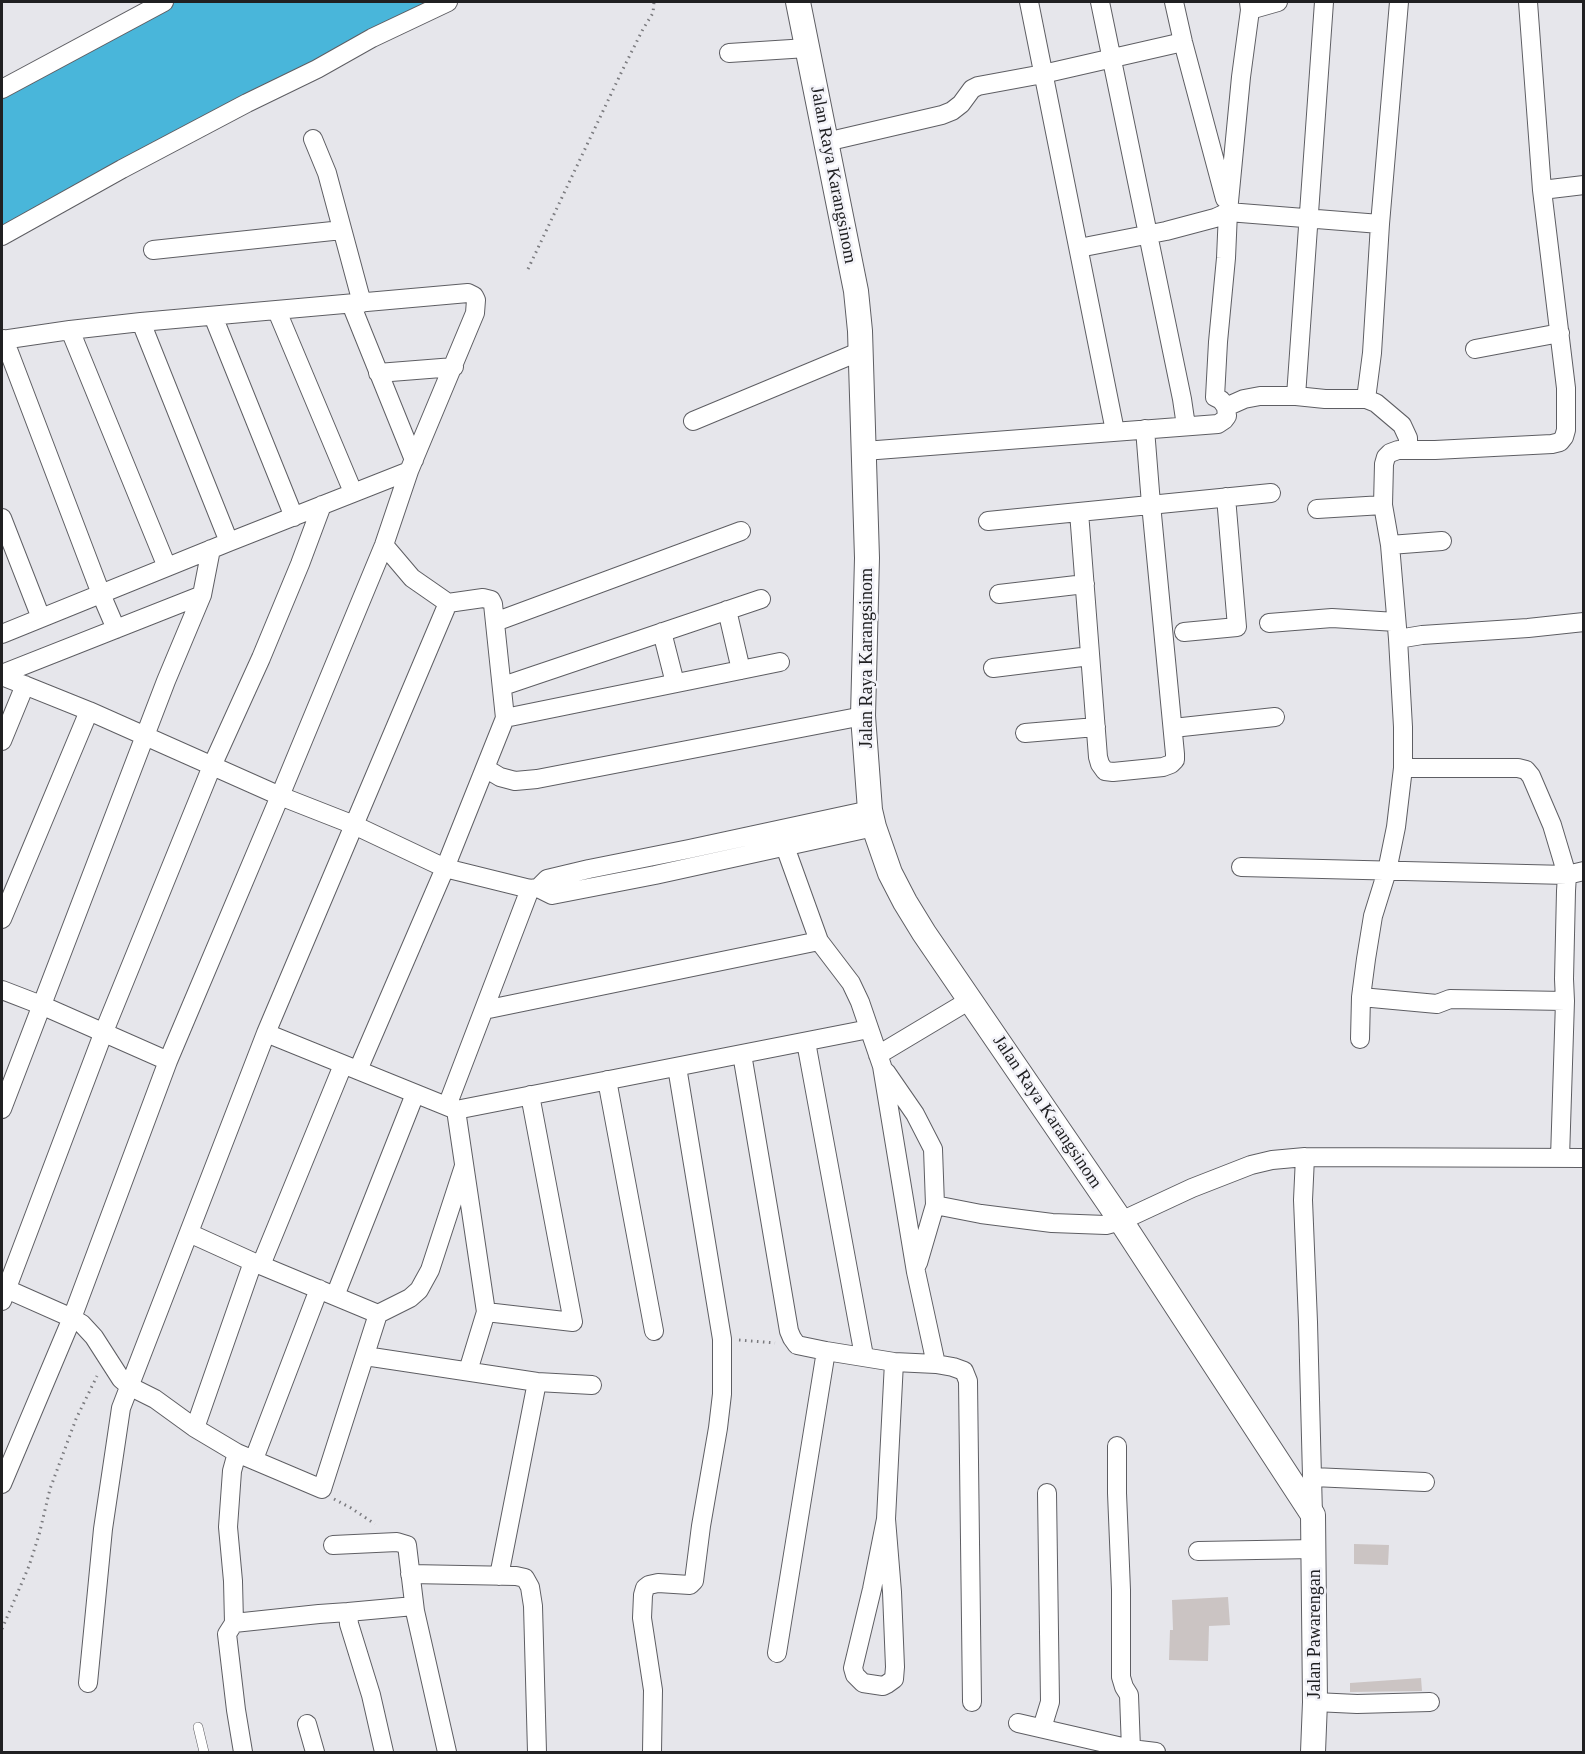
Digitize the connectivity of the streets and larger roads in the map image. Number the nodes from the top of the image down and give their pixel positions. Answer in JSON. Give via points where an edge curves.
{"nodes":[{"id":1,"x":164,"y":2,"type":"edge"},
{"id":2,"x":448,"y":2,"type":"edge"},
{"id":3,"x":798,"y":2,"type":"edge"},
{"id":4,"x":1029,"y":2,"type":"edge"},
{"id":5,"x":1100,"y":2,"type":"edge"},
{"id":6,"x":1174,"y":2,"type":"edge"},
{"id":7,"x":1278,"y":2,"type":"edge"},
{"id":8,"x":1324,"y":2,"type":"edge"},
{"id":9,"x":1399,"y":2,"type":"edge"},
{"id":10,"x":1528,"y":2,"type":"edge"},
{"id":11,"x":1250,"y":6,"type":"edge"},
{"id":12,"x":1183,"y":42,"type":"junction"},
{"id":13,"x":807,"y":48,"type":"junction"},
{"id":14,"x":729,"y":52,"type":"dead end"},
{"id":15,"x":1111,"y":58,"type":"junction"},
{"id":16,"x":1043,"y":74,"type":"junction"},
{"id":17,"x":2,"y":89,"type":"edge"},
{"id":18,"x":313,"y":139,"type":"dead end"},
{"id":19,"x":826,"y":141,"type":"junction"},
{"id":20,"x":1584,"y":185,"type":"edge"},
{"id":21,"x":1542,"y":190,"type":"junction"},
{"id":22,"x":1228,"y":212,"type":"junction"},
{"id":23,"x":1309,"y":219,"type":"junction"},
{"id":24,"x":1380,"y":224,"type":"junction"},
{"id":25,"x":342,"y":231,"type":"junction"},
{"id":26,"x":1149,"y":234,"type":"junction"},
{"id":27,"x":2,"y":236,"type":"edge"},
{"id":28,"x":1079,"y":248,"type":"junction"},
{"id":29,"x":153,"y":250,"type":"dead end"},
{"id":30,"x":356,"y":303,"type":"junction"},
{"id":31,"x":277,"y":311,"type":"junction"},
{"id":32,"x":213,"y":316,"type":"junction"},
{"id":33,"x":141,"y":322,"type":"junction"},
{"id":34,"x":70,"y":330,"type":"junction"},
{"id":35,"x":1560,"y":333,"type":"junction"},
{"id":36,"x":2,"y":339,"type":"edge"},
{"id":37,"x":1475,"y":349,"type":"dead end"},
{"id":38,"x":861,"y":351,"type":"junction"},
{"id":39,"x":454,"y":367,"type":"junction"},
{"id":40,"x":378,"y":373,"type":"junction"},
{"id":41,"x":1575,"y":386,"type":"edge"},
{"id":42,"x":1296,"y":396,"type":"junction"},
{"id":43,"x":1182,"y":399,"type":"junction"},
{"id":44,"x":1366,"y":399,"type":"junction"},
{"id":45,"x":1220,"y":402,"type":"junction"},
{"id":46,"x":693,"y":421,"type":"dead end"},
{"id":47,"x":1186,"y":426,"type":"junction"},
{"id":48,"x":1145,"y":429,"type":"junction"},
{"id":49,"x":1115,"y":431,"type":"junction"},
{"id":50,"x":1408,"y":450,"type":"junction"},
{"id":51,"x":864,"y":451,"type":"junction"},
{"id":52,"x":412,"y":466,"type":"junction"},
{"id":53,"x":353,"y":492,"type":"junction"},
{"id":54,"x":1271,"y":493,"type":"dead end"},
{"id":55,"x":1226,"y":497,"type":"junction"},
{"id":56,"x":1151,"y":504,"type":"junction"},
{"id":57,"x":322,"y":505,"type":"junction"},
{"id":58,"x":1383,"y":505,"type":"junction"},
{"id":59,"x":1317,"y":509,"type":"dead end"},
{"id":60,"x":1079,"y":512,"type":"junction"},
{"id":61,"x":294,"y":517,"type":"junction"},
{"id":62,"x":2,"y":518,"type":"edge"},
{"id":63,"x":988,"y":521,"type":"dead end"},
{"id":64,"x":741,"y":531,"type":"dead end"},
{"id":65,"x":1442,"y":541,"type":"dead end"},
{"id":66,"x":229,"y":542,"type":"junction"},
{"id":67,"x":1390,"y":544,"type":"junction"},
{"id":68,"x":384,"y":545,"type":"junction"},
{"id":69,"x":211,"y":549,"type":"junction"},
{"id":70,"x":167,"y":567,"type":"junction"},
{"id":71,"x":1085,"y":584,"type":"junction"},
{"id":72,"x":101,"y":594,"type":"junction"},
{"id":73,"x":999,"y":594,"type":"dead end"},
{"id":74,"x":202,"y":595,"type":"junction"},
{"id":75,"x":761,"y":599,"type":"dead end"},
{"id":76,"x":448,"y":603,"type":"junction"},
{"id":77,"x":727,"y":610,"type":"junction"},
{"id":78,"x":41,"y":618,"type":"junction"},
{"id":79,"x":495,"y":622,"type":"junction"},
{"id":80,"x":1584,"y":622,"type":"edge"},
{"id":81,"x":1269,"y":623,"type":"dead end"},
{"id":82,"x":116,"y":629,"type":"junction"},
{"id":83,"x":1397,"y":630,"type":"junction"},
{"id":84,"x":662,"y":632,"type":"junction"},
{"id":85,"x":1184,"y":632,"type":"dead end"},
{"id":86,"x":2,"y":634,"type":"edge"},
{"id":87,"x":1090,"y":656,"type":"junction"},
{"id":88,"x":780,"y":662,"type":"dead end"},
{"id":89,"x":993,"y":668,"type":"dead end"},
{"id":90,"x":741,"y":670,"type":"junction"},
{"id":91,"x":2,"y":675,"type":"edge"},
{"id":92,"x":675,"y":683,"type":"junction"},
{"id":93,"x":25,"y":685,"type":"junction"},
{"id":94,"x":503,"y":686,"type":"junction"},
{"id":95,"x":89,"y":711,"type":"junction"},
{"id":96,"x":862,"y":716,"type":"junction"},
{"id":97,"x":1275,"y":717,"type":"dead end"},
{"id":98,"x":505,"y":718,"type":"junction"},
{"id":99,"x":1096,"y":727,"type":"junction"},
{"id":100,"x":1173,"y":728,"type":"junction"},
{"id":101,"x":1025,"y":733,"type":"dead end"},
{"id":102,"x":146,"y":736,"type":"junction"},
{"id":103,"x":2,"y":741,"type":"edge"},
{"id":104,"x":212,"y":766,"type":"junction"},
{"id":105,"x":485,"y":768,"type":"junction"},
{"id":106,"x":1404,"y":768,"type":"junction"},
{"id":107,"x":280,"y":796,"type":"junction"},
{"id":108,"x":872,"y":818,"type":"junction"},
{"id":109,"x":354,"y":825,"type":"junction"},
{"id":110,"x":781,"y":838,"type":"junction"},
{"id":111,"x":1241,"y":867,"type":"dead end"},
{"id":112,"x":445,"y":868,"type":"junction"},
{"id":113,"x":1387,"y":871,"type":"junction"},
{"id":114,"x":1576,"y":873,"type":"edge"},
{"id":115,"x":534,"y":889,"type":"junction"},
{"id":116,"x":2,"y":919,"type":"edge"},
{"id":117,"x":819,"y":941,"type":"junction"},
{"id":118,"x":2,"y":990,"type":"edge"},
{"id":119,"x":1361,"y":997,"type":"junction"},
{"id":120,"x":970,"y":1000,"type":"junction"},
{"id":121,"x":1565,"y":1001,"type":"junction"},
{"id":122,"x":41,"y":1005,"type":"junction"},
{"id":123,"x":484,"y":1010,"type":"junction"},
{"id":124,"x":869,"y":1029,"type":"junction"},
{"id":125,"x":266,"y":1033,"type":"junction"},
{"id":126,"x":103,"y":1034,"type":"junction"},
{"id":127,"x":1360,"y":1039,"type":"dead end"},
{"id":128,"x":806,"y":1042,"type":"junction"},
{"id":129,"x":742,"y":1054,"type":"junction"},
{"id":130,"x":880,"y":1060,"type":"junction"},
{"id":131,"x":168,"y":1061,"type":"junction"},
{"id":132,"x":677,"y":1066,"type":"junction"},
{"id":133,"x":350,"y":1067,"type":"junction"},
{"id":134,"x":607,"y":1080,"type":"junction"},
{"id":135,"x":415,"y":1094,"type":"junction"},
{"id":136,"x":530,"y":1095,"type":"junction"},
{"id":137,"x":451,"y":1108,"type":"junction"},
{"id":138,"x":2,"y":1109,"type":"edge"},
{"id":139,"x":1305,"y":1157,"type":"junction"},
{"id":140,"x":1560,"y":1158,"type":"junction"},
{"id":141,"x":1584,"y":1158,"type":"edge"},
{"id":142,"x":464,"y":1166,"type":"junction"},
{"id":143,"x":934,"y":1205,"type":"junction"},
{"id":144,"x":1121,"y":1221,"type":"junction"},
{"id":145,"x":189,"y":1233,"type":"junction"},
{"id":146,"x":257,"y":1264,"type":"junction"},
{"id":147,"x":916,"y":1272,"type":"junction"},
{"id":148,"x":3,"y":1293,"type":"edge"},
{"id":149,"x":327,"y":1293,"type":"junction"},
{"id":150,"x":486,"y":1312,"type":"junction"},
{"id":151,"x":378,"y":1314,"type":"junction"},
{"id":152,"x":72,"y":1318,"type":"junction"},
{"id":153,"x":654,"y":1331,"type":"dead end"},
{"id":154,"x":826,"y":1351,"type":"junction"},
{"id":155,"x":365,"y":1356,"type":"junction"},
{"id":156,"x":864,"y":1356,"type":"junction"},
{"id":157,"x":894,"y":1362,"type":"junction"},
{"id":158,"x":936,"y":1364,"type":"junction"},
{"id":159,"x":468,"y":1371,"type":"junction"},
{"id":160,"x":537,"y":1382,"type":"junction"},
{"id":161,"x":592,"y":1385,"type":"dead end"},
{"id":162,"x":129,"y":1386,"type":"junction"},
{"id":163,"x":195,"y":1428,"type":"junction"},
{"id":164,"x":1118,"y":1446,"type":"dead end"},
{"id":165,"x":245,"y":1456,"type":"junction"},
{"id":166,"x":1313,"y":1478,"type":"junction"},
{"id":167,"x":1425,"y":1482,"type":"dead end"},
{"id":168,"x":2,"y":1484,"type":"edge"},
{"id":169,"x":1047,"y":1493,"type":"dead end"},
{"id":170,"x":1313,"y":1515,"type":"junction"},
{"id":171,"x":886,"y":1519,"type":"junction"},
{"id":172,"x":333,"y":1545,"type":"dead end"},
{"id":173,"x":1315,"y":1549,"type":"junction"},
{"id":174,"x":1198,"y":1551,"type":"dead end"},
{"id":175,"x":410,"y":1574,"type":"junction"},
{"id":176,"x":500,"y":1576,"type":"junction"},
{"id":177,"x":872,"y":1589,"type":"junction"},
{"id":178,"x":892,"y":1592,"type":"junction"},
{"id":179,"x":414,"y":1606,"type":"junction"},
{"id":180,"x":348,"y":1612,"type":"junction"},
{"id":181,"x":234,"y":1623,"type":"junction"},
{"id":182,"x":777,"y":1653,"type":"dead end"},
{"id":183,"x":88,"y":1683,"type":"dead end"},
{"id":184,"x":972,"y":1702,"type":"dead end"},
{"id":185,"x":1315,"y":1702,"type":"junction"},
{"id":186,"x":1430,"y":1702,"type":"dead end"},
{"id":187,"x":1018,"y":1723,"type":"dead end"},
{"id":188,"x":307,"y":1724,"type":"dead end"},
{"id":189,"x":1042,"y":1728,"type":"junction"},
{"id":190,"x":1131,"y":1749,"type":"junction"},
{"id":191,"x":243,"y":1752,"type":"edge"},
{"id":192,"x":315,"y":1752,"type":"edge"},
{"id":193,"x":384,"y":1752,"type":"edge"},
{"id":194,"x":447,"y":1752,"type":"edge"},
{"id":195,"x":537,"y":1752,"type":"edge"},
{"id":196,"x":652,"y":1752,"type":"edge"},
{"id":197,"x":1156,"y":1752,"type":"edge"},
{"id":198,"x":1313,"y":1752,"type":"edge"}],
"edges":[{"from":1,"to":17,"type":"street"},
{"from":2,"to":27,"type":"street","via":[[237,108]]},
{"from":3,"to":13,"type":"street","name":"Jalan Raya Karangsinom"},
{"from":4,"to":16,"type":"street"},
{"from":5,"to":15,"type":"street"},
{"from":6,"to":12,"type":"street"},
{"from":7,"to":11,"type":"street"},
{"from":8,"to":23,"type":"street"},
{"from":9,"to":24,"type":"street"},
{"from":10,"to":21,"type":"street"},
{"from":11,"to":22,"type":"street"},
{"from":12,"to":15,"type":"street"},
{"from":12,"to":22,"type":"street"},
{"from":13,"to":14,"type":"street"},
{"from":13,"to":19,"type":"street","name":"Jalan Raya Karangsinom"},
{"from":15,"to":16,"type":"street"},
{"from":15,"to":26,"type":"street"},
{"from":16,"to":19,"type":"street","via":[[978,86],[961,104],[942,115]]},
{"from":16,"to":28,"type":"street"},
{"from":18,"to":25,"type":"street","via":[[325,167]]},
{"from":19,"to":38,"type":"street","name":"Jalan Raya Karangsinom","via":[[856,291]]},
{"from":20,"to":21,"type":"street"},
{"from":21,"to":35,"type":"street"},
{"from":22,"to":23,"type":"street"},
{"from":22,"to":26,"type":"street"},
{"from":22,"to":45,"type":"street"},
{"from":23,"to":24,"type":"street"},
{"from":23,"to":42,"type":"street"},
{"from":24,"to":44,"type":"street"},
{"from":25,"to":29,"type":"street"},
{"from":25,"to":30,"type":"street"},
{"from":26,"to":28,"type":"street"},
{"from":26,"to":43,"type":"street"},
{"from":28,"to":49,"type":"street"},
{"from":30,"to":31,"type":"street"},
{"from":30,"to":39,"type":"street","via":[[472,294],[476,300],[475,313]]},
{"from":30,"to":40,"type":"street"},
{"from":31,"to":32,"type":"street"},
{"from":31,"to":53,"type":"street"},
{"from":32,"to":33,"type":"street"},
{"from":32,"to":61,"type":"street"},
{"from":33,"to":34,"type":"street"},
{"from":33,"to":66,"type":"street"},
{"from":34,"to":36,"type":"street"},
{"from":34,"to":70,"type":"street"},
{"from":35,"to":37,"type":"street"},
{"from":35,"to":41,"type":"street"},
{"from":36,"to":72,"type":"street"},
{"from":38,"to":46,"type":"street"},
{"from":38,"to":51,"type":"street","name":"Jalan Raya Karangsinom"},
{"from":39,"to":40,"type":"street"},
{"from":39,"to":52,"type":"street"},
{"from":40,"to":52,"type":"street"},
{"from":41,"to":50,"type":"street","via":[[1560,442]]},
{"from":42,"to":44,"type":"street"},
{"from":42,"to":45,"type":"street"},
{"from":43,"to":45,"type":"street"},
{"from":43,"to":47,"type":"street"},
{"from":44,"to":50,"type":"street","via":[[1402,425]]},
{"from":45,"to":47,"type":"street","via":[[1227,416],[1224,420],[1218,424]]},
{"from":47,"to":48,"type":"street"},
{"from":48,"to":49,"type":"street"},
{"from":48,"to":56,"type":"street"},
{"from":49,"to":51,"type":"street"},
{"from":50,"to":58,"type":"street","via":[[1398,450],[1386,457]]},
{"from":51,"to":96,"type":"street","name":"Jalan Raya Karangsinom","via":[[867,558]]},
{"from":52,"to":53,"type":"street"},
{"from":52,"to":68,"type":"street"},
{"from":53,"to":57,"type":"street"},
{"from":54,"to":55,"type":"street"},
{"from":55,"to":56,"type":"street"},
{"from":55,"to":85,"type":"street","via":[[1237,627]]},
{"from":56,"to":60,"type":"street"},
{"from":56,"to":100,"type":"street"},
{"from":57,"to":61,"type":"street"},
{"from":57,"to":104,"type":"street","via":[[261,658]]},
{"from":58,"to":59,"type":"street"},
{"from":58,"to":67,"type":"street"},
{"from":60,"to":63,"type":"street"},
{"from":60,"to":71,"type":"street"},
{"from":61,"to":66,"type":"street"},
{"from":62,"to":78,"type":"street"},
{"from":64,"to":79,"type":"street"},
{"from":65,"to":67,"type":"street"},
{"from":66,"to":69,"type":"street"},
{"from":67,"to":83,"type":"street"},
{"from":68,"to":76,"type":"street","via":[[412,578]]},
{"from":68,"to":107,"type":"street"},
{"from":69,"to":70,"type":"street"},
{"from":69,"to":74,"type":"street"},
{"from":70,"to":72,"type":"street"},
{"from":71,"to":73,"type":"street"},
{"from":71,"to":87,"type":"street"},
{"from":72,"to":78,"type":"street"},
{"from":72,"to":82,"type":"street"},
{"from":74,"to":82,"type":"street"},
{"from":74,"to":102,"type":"street"},
{"from":75,"to":77,"type":"street"},
{"from":76,"to":79,"type":"street","via":[[491,600]]},
{"from":76,"to":109,"type":"street"},
{"from":77,"to":84,"type":"street"},
{"from":77,"to":90,"type":"street"},
{"from":78,"to":86,"type":"street"},
{"from":79,"to":94,"type":"street"},
{"from":80,"to":83,"type":"street","via":[[1422,635]]},
{"from":81,"to":83,"type":"street","via":[[1332,618]]},
{"from":82,"to":91,"type":"street"},
{"from":83,"to":106,"type":"street"},
{"from":84,"to":92,"type":"street"},
{"from":84,"to":94,"type":"street"},
{"from":87,"to":89,"type":"street"},
{"from":87,"to":99,"type":"street"},
{"from":88,"to":90,"type":"street"},
{"from":90,"to":92,"type":"street"},
{"from":91,"to":93,"type":"street"},
{"from":92,"to":98,"type":"street"},
{"from":93,"to":95,"type":"street"},
{"from":93,"to":103,"type":"street"},
{"from":94,"to":98,"type":"street"},
{"from":95,"to":102,"type":"street"},
{"from":95,"to":116,"type":"street"},
{"from":96,"to":105,"type":"street","via":[[537,779],[515,781]]},
{"from":96,"to":108,"type":"street","name":"Jalan Raya Karangsinom"},
{"from":97,"to":100,"type":"street"},
{"from":98,"to":105,"type":"street"},
{"from":99,"to":100,"type":"street","via":[[1098,757],[1105,771],[1113,772],[1171,764],[1175,760]]},
{"from":99,"to":101,"type":"street"},
{"from":102,"to":104,"type":"street"},
{"from":102,"to":122,"type":"street"},
{"from":104,"to":107,"type":"street"},
{"from":104,"to":126,"type":"street"},
{"from":105,"to":112,"type":"street"},
{"from":106,"to":113,"type":"street"},
{"from":106,"to":114,"type":"street","via":[[1526,770]]},
{"from":107,"to":109,"type":"street"},
{"from":107,"to":131,"type":"street"},
{"from":108,"to":110,"type":"street"},
{"from":108,"to":120,"type":"street","name":"Jalan Raya Karangsinom","via":[[884,857],[905,902]]},
{"from":109,"to":112,"type":"street"},
{"from":109,"to":125,"type":"street"},
{"from":110,"to":115,"type":"street","via":[[655,875],[552,895]]},
{"from":110,"to":117,"type":"street"},
{"from":111,"to":113,"type":"street"},
{"from":112,"to":115,"type":"street"},
{"from":112,"to":133,"type":"street"},
{"from":113,"to":114,"type":"street"},
{"from":113,"to":119,"type":"street","via":[[1373,916]]},
{"from":114,"to":121,"type":"street"},
{"from":115,"to":123,"type":"street"},
{"from":117,"to":123,"type":"street"},
{"from":117,"to":124,"type":"street","via":[[851,982]]},
{"from":118,"to":122,"type":"street"},
{"from":119,"to":121,"type":"street","via":[[1437,1004],[1450,999]]},
{"from":119,"to":127,"type":"street"},
{"from":120,"to":130,"type":"street"},
{"from":120,"to":144,"type":"street","name":"Jalan Raya Karangsinom"},
{"from":121,"to":140,"type":"street"},
{"from":122,"to":126,"type":"street"},
{"from":122,"to":138,"type":"street"},
{"from":123,"to":137,"type":"street"},
{"from":124,"to":128,"type":"street"},
{"from":124,"to":130,"type":"street"},
{"from":125,"to":133,"type":"street"},
{"from":125,"to":145,"type":"street"},
{"from":126,"to":131,"type":"street"},
{"from":126,"to":148,"type":"street"},
{"from":128,"to":129,"type":"street"},
{"from":128,"to":156,"type":"street"},
{"from":129,"to":132,"type":"street"},
{"from":129,"to":154,"type":"street","via":[[789,1331],[797,1345]]},
{"from":130,"to":143,"type":"street","via":[[933,1149]]},
{"from":130,"to":147,"type":"street"},
{"from":131,"to":152,"type":"street"},
{"from":132,"to":134,"type":"street"},
{"from":132,"to":196,"type":"street","via":[[722,1339],[722,1394],[694,1581],[690,1585],[649,1585],[643,1595],[642,1618],[653,1690]]},
{"from":133,"to":135,"type":"street"},
{"from":133,"to":146,"type":"street"},
{"from":134,"to":136,"type":"street"},
{"from":134,"to":153,"type":"street"},
{"from":135,"to":137,"type":"street"},
{"from":135,"to":149,"type":"street"},
{"from":136,"to":137,"type":"street"},
{"from":136,"to":150,"type":"street","via":[[573,1322]]},
{"from":137,"to":142,"type":"street"},
{"from":139,"to":140,"type":"street"},
{"from":139,"to":144,"type":"street","via":[[1251,1165]]},
{"from":139,"to":166,"type":"street","via":[[1302,1200]]},
{"from":140,"to":141,"type":"street"},
{"from":142,"to":150,"type":"street"},
{"from":142,"to":151,"type":"street","via":[[430,1270],[419,1290]]},
{"from":143,"to":144,"type":"street","via":[[1052,1223],[1106,1225]]},
{"from":143,"to":147,"type":"street"},
{"from":144,"to":170,"type":"street","name":"Jalan Raya Karangsinom"},
{"from":145,"to":146,"type":"street"},
{"from":145,"to":162,"type":"street"},
{"from":146,"to":149,"type":"street"},
{"from":146,"to":163,"type":"street"},
{"from":147,"to":158,"type":"street"},
{"from":148,"to":152,"type":"street"},
{"from":149,"to":151,"type":"street"},
{"from":149,"to":165,"type":"street"},
{"from":150,"to":159,"type":"street"},
{"from":151,"to":155,"type":"street"},
{"from":152,"to":162,"type":"street","via":[[88,1329]]},
{"from":152,"to":168,"type":"street"},
{"from":154,"to":156,"type":"street"},
{"from":154,"to":182,"type":"street"},
{"from":155,"to":159,"type":"street"},
{"from":155,"to":165,"type":"street","via":[[322,1489]]},
{"from":156,"to":157,"type":"street"},
{"from":157,"to":158,"type":"street"},
{"from":157,"to":171,"type":"street"},
{"from":158,"to":184,"type":"street","via":[[964,1371],[968,1381]]},
{"from":159,"to":160,"type":"street"},
{"from":160,"to":161,"type":"street"},
{"from":160,"to":176,"type":"street"},
{"from":162,"to":163,"type":"street"},
{"from":162,"to":183,"type":"street","via":[[121,1408],[103,1529]]},
{"from":163,"to":165,"type":"street"},
{"from":164,"to":190,"type":"street","via":[[1121,1677],[1129,1695]]},
{"from":165,"to":181,"type":"street","via":[[232,1471],[228,1527]]},
{"from":166,"to":167,"type":"street"},
{"from":166,"to":170,"type":"street"},
{"from":169,"to":189,"type":"street","via":[[1050,1702]]},
{"from":170,"to":173,"type":"street","name":"Jalan Pawarengan"},
{"from":171,"to":177,"type":"street"},
{"from":171,"to":178,"type":"street"},
{"from":172,"to":175,"type":"street","via":[[407,1545]]},
{"from":173,"to":174,"type":"street"},
{"from":173,"to":185,"type":"street","name":"Jalan Pawarengan"},
{"from":175,"to":176,"type":"street"},
{"from":175,"to":179,"type":"street"},
{"from":176,"to":195,"type":"street","via":[[525,1578],[531,1587]]},
{"from":177,"to":178,"type":"street"},
{"from":177,"to":178,"type":"street","via":[[853,1668],[863,1683],[883,1686],[894,1678]]},
{"from":179,"to":180,"type":"street"},
{"from":179,"to":194,"type":"street"},
{"from":180,"to":181,"type":"street"},
{"from":180,"to":193,"type":"street"},
{"from":181,"to":191,"type":"street","via":[[227,1634]]},
{"from":185,"to":186,"type":"street"},
{"from":185,"to":198,"type":"street","name":"Jalan Pawarengan"},
{"from":187,"to":189,"type":"street"},
{"from":188,"to":192,"type":"street"},
{"from":189,"to":190,"type":"street"},
{"from":190,"to":197,"type":"street"}]}
